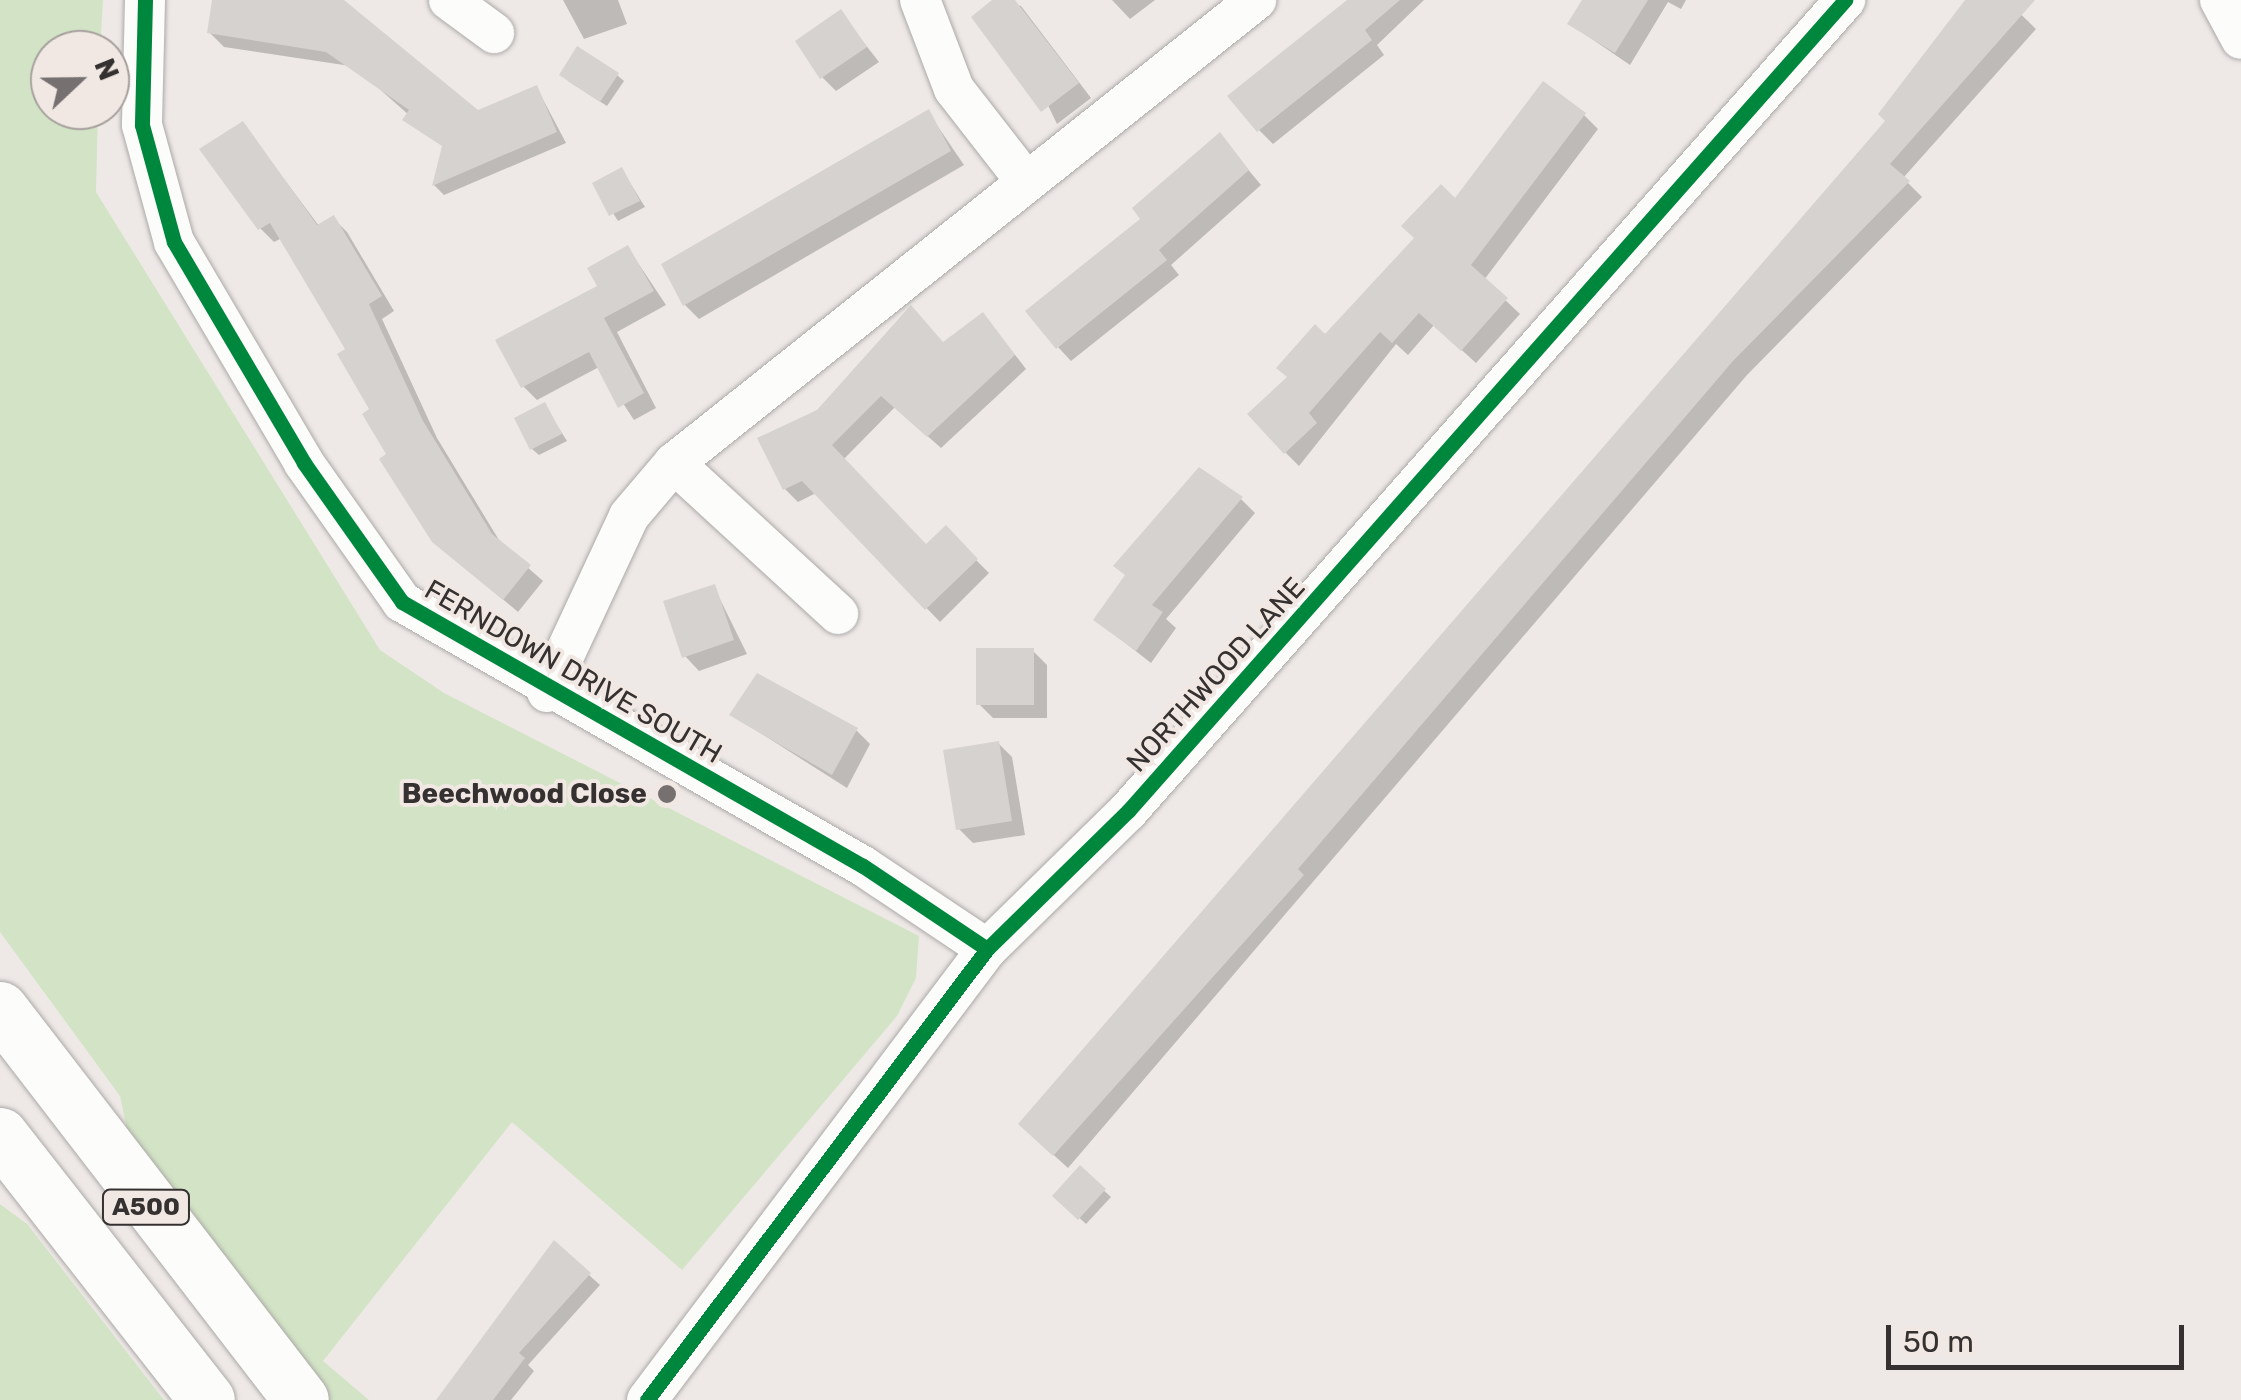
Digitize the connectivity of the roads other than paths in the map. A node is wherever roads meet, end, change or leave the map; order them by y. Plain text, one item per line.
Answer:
1 (145, 0) edge
2 (450, 0) edge
3 (920, 0) edge
4 (1845, 0) edge
5 (1242, 5) edge
6 (494, 32) dead end
7 (1024, 179) junction
8 (674, 463) junction
9 (838, 614) dead end
10 (547, 692) junction
11 (987, 949) junction
12 (0, 1008) edge
13 (0, 1135) edge
14 (207, 1400) edge
15 (301, 1400) edge
16 (647, 1400) edge

1 - 10 street, FERNDOWN DRIVE SOUTH
2 - 6 street
3 - 7 street
4 - 11 street, NORTHWOOD LANE
5 - 7 street
7 - 8 street
8 - 9 street
8 - 10 street
10 - 11 street, FERNDOWN DRIVE SOUTH
11 - 16 street, NORTHWOOD LANE
12 - 15 highway, A500
13 - 14 highway, A500

